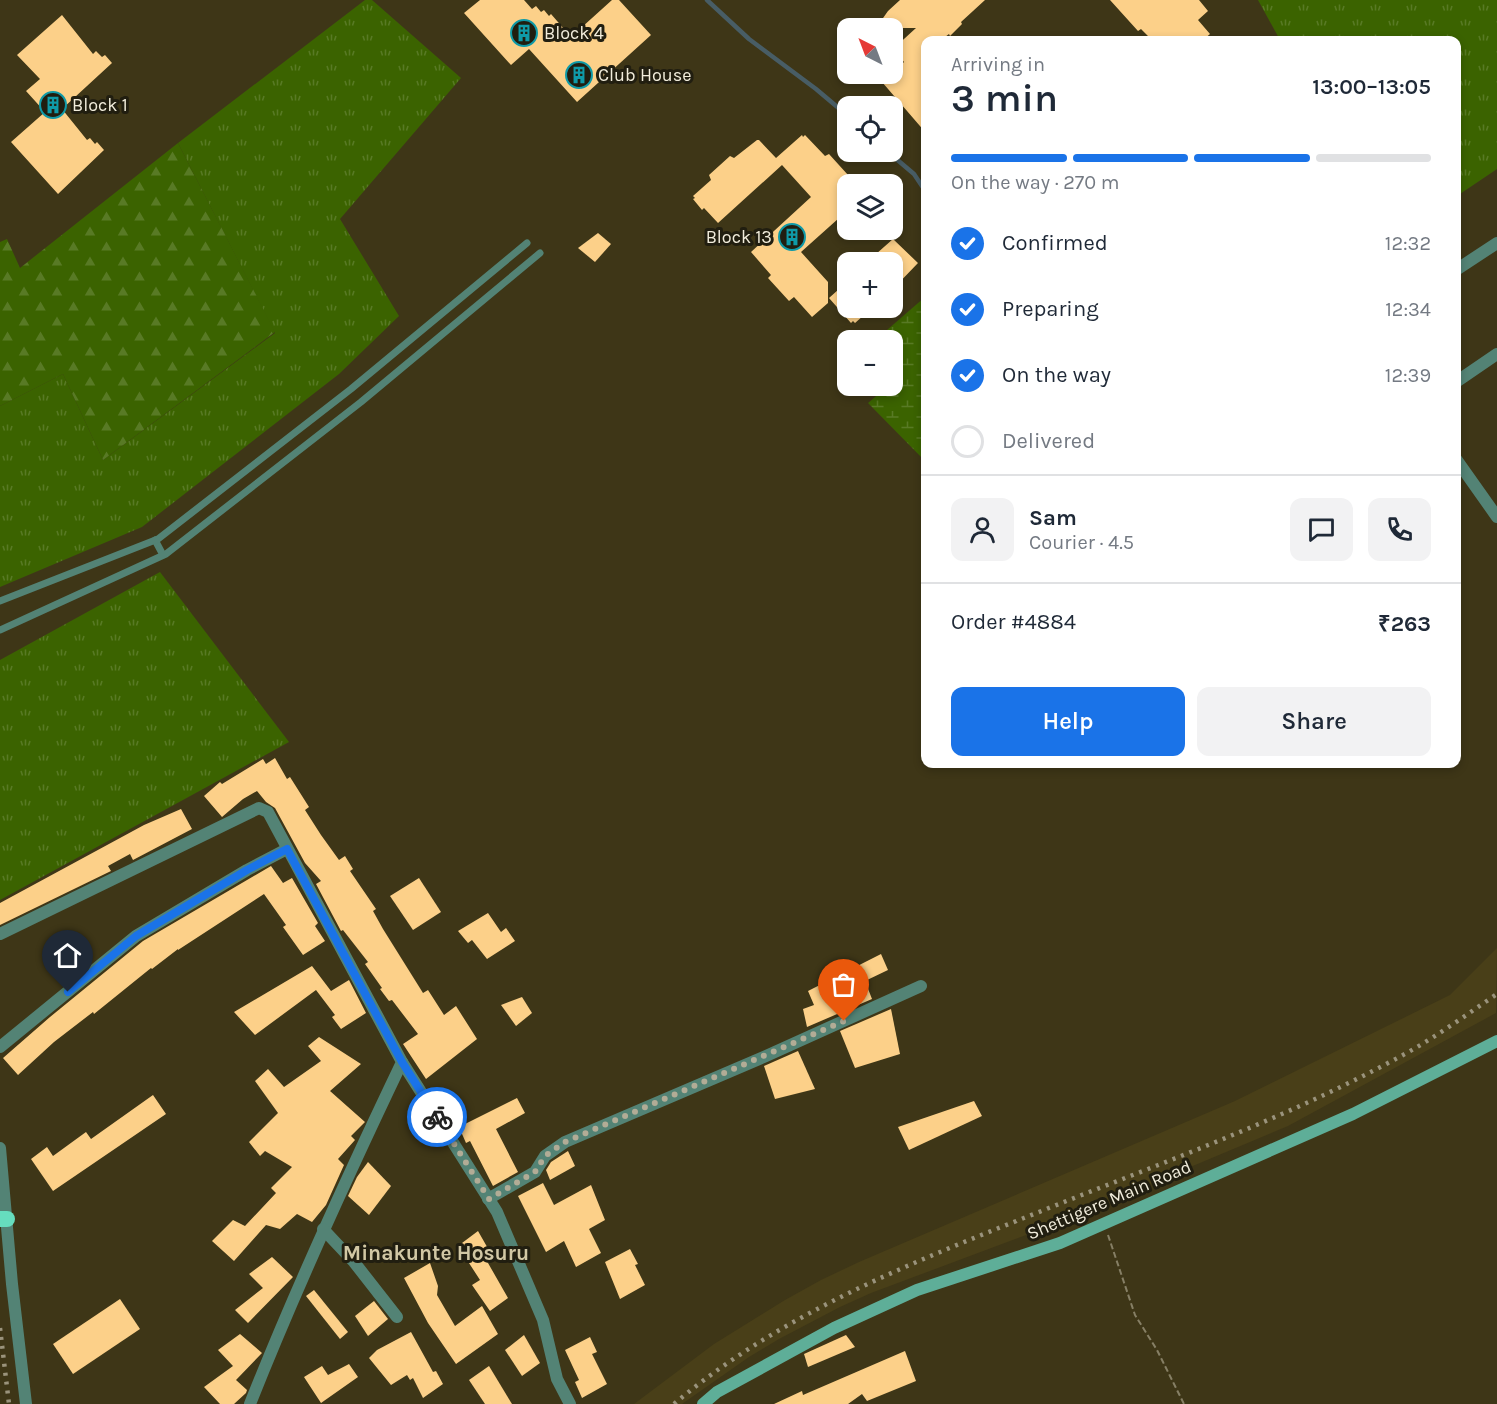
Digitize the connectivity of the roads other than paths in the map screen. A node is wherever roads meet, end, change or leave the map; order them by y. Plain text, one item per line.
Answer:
1 (527, 243) dead end
2 (1497, 243) edge
3 (540, 253) dead end
4 (1461, 267) edge
5 (1497, 354) edge
6 (1461, 379) edge
7 (1461, 466) edge
8 (1497, 517) edge
9 (155, 540) junction
10 (163, 555) junction
11 (0, 601) edge
12 (0, 630) edge
13 (287, 849) junction
14 (0, 934) edge
15 (921, 986) dead end
16 (1497, 1041) edge
17 (0, 1047) edge
18 (402, 1062) junction
19 (0, 1148) edge
20 (489, 1199) junction
21 (4, 1219) edge
22 (323, 1229) junction
23 (398, 1317) dead end
24 (26, 1404) edge
25 (250, 1404) edge
26 (570, 1404) edge
27 (703, 1404) edge

1 - 9 lane
2 - 4 street
3 - 10 lane
5 - 6 street
7 - 8 street
9 - 10 lane
9 - 11 lane
10 - 12 lane
13 - 14 street
13 - 17 street
13 - 18 street
15 - 20 street
16 - 27 main road, Shettigere Main Road
18 - 20 street
18 - 22 street
19 - 21 street
20 - 26 street
21 - 24 street
22 - 23 street
22 - 25 street

